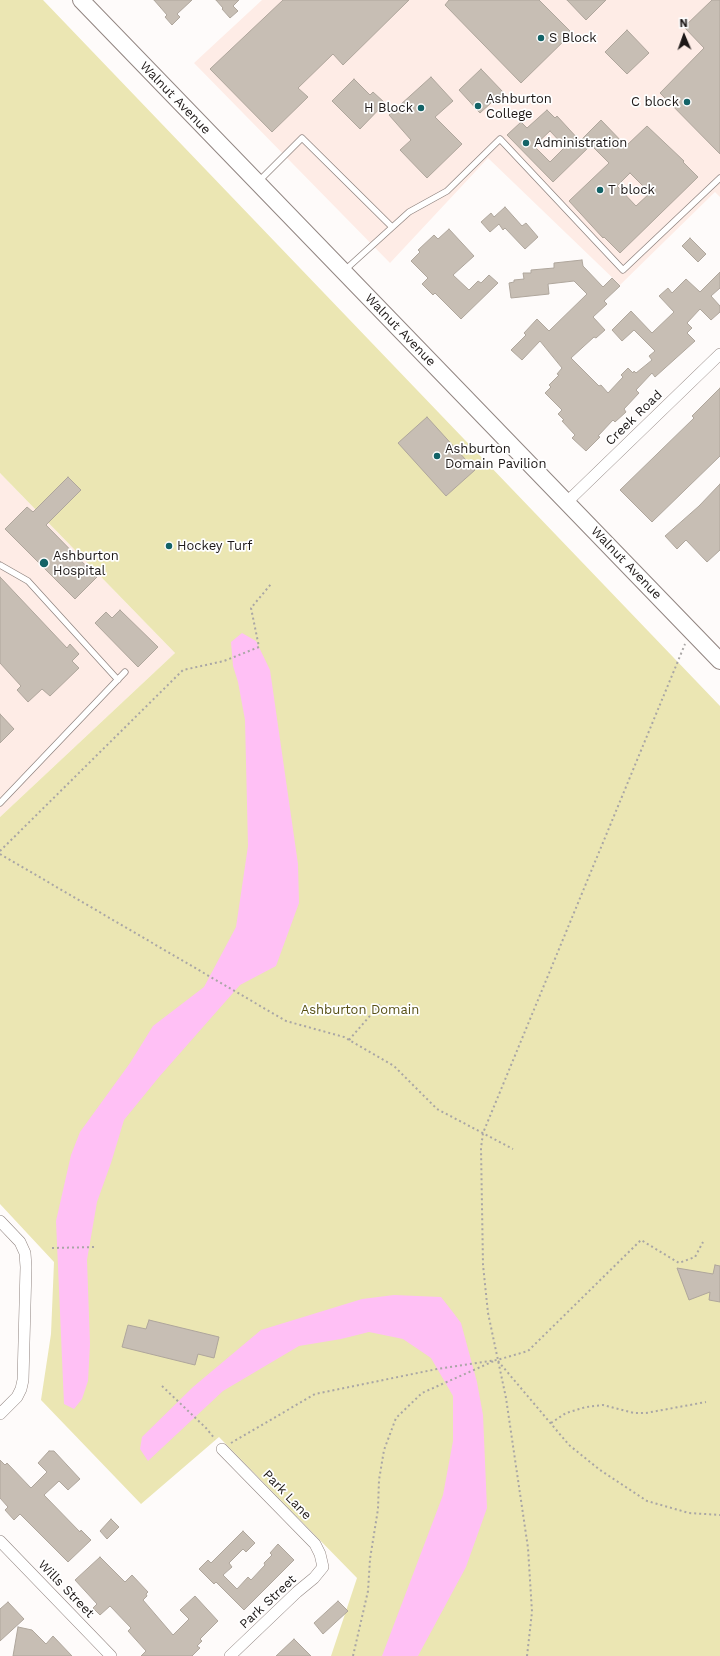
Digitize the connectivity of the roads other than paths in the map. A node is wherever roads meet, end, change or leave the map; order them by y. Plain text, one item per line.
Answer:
1 (80, 0) edge
2 (720, 178) edge
3 (258, 183) junction
4 (392, 227) junction
5 (343, 271) junction
6 (720, 354) edge
7 (567, 502) junction
8 (0, 565) edge
9 (720, 661) edge
10 (125, 672) dead end
11 (118, 680) junction
12 (0, 803) edge
13 (0, 1221) edge
14 (0, 1414) edge
15 (222, 1448) road end
16 (0, 1541) edge
17 (323, 1567) joint
18 (111, 1656) edge
19 (230, 1656) edge

1 - 3 main road, Walnut Avenue
2 - 4 lane
3 - 4 lane
3 - 5 main road, Walnut Avenue
4 - 5 lane
5 - 7 main road, Walnut Avenue
6 - 7 street, Creek Road
7 - 9 main road, Walnut Avenue
8 - 11 lane
10 - 11 lane
11 - 12 lane
13 - 14 street
15 - 17 street, Park Lane
16 - 18 street, Wills Street
17 - 19 street, Park Street

